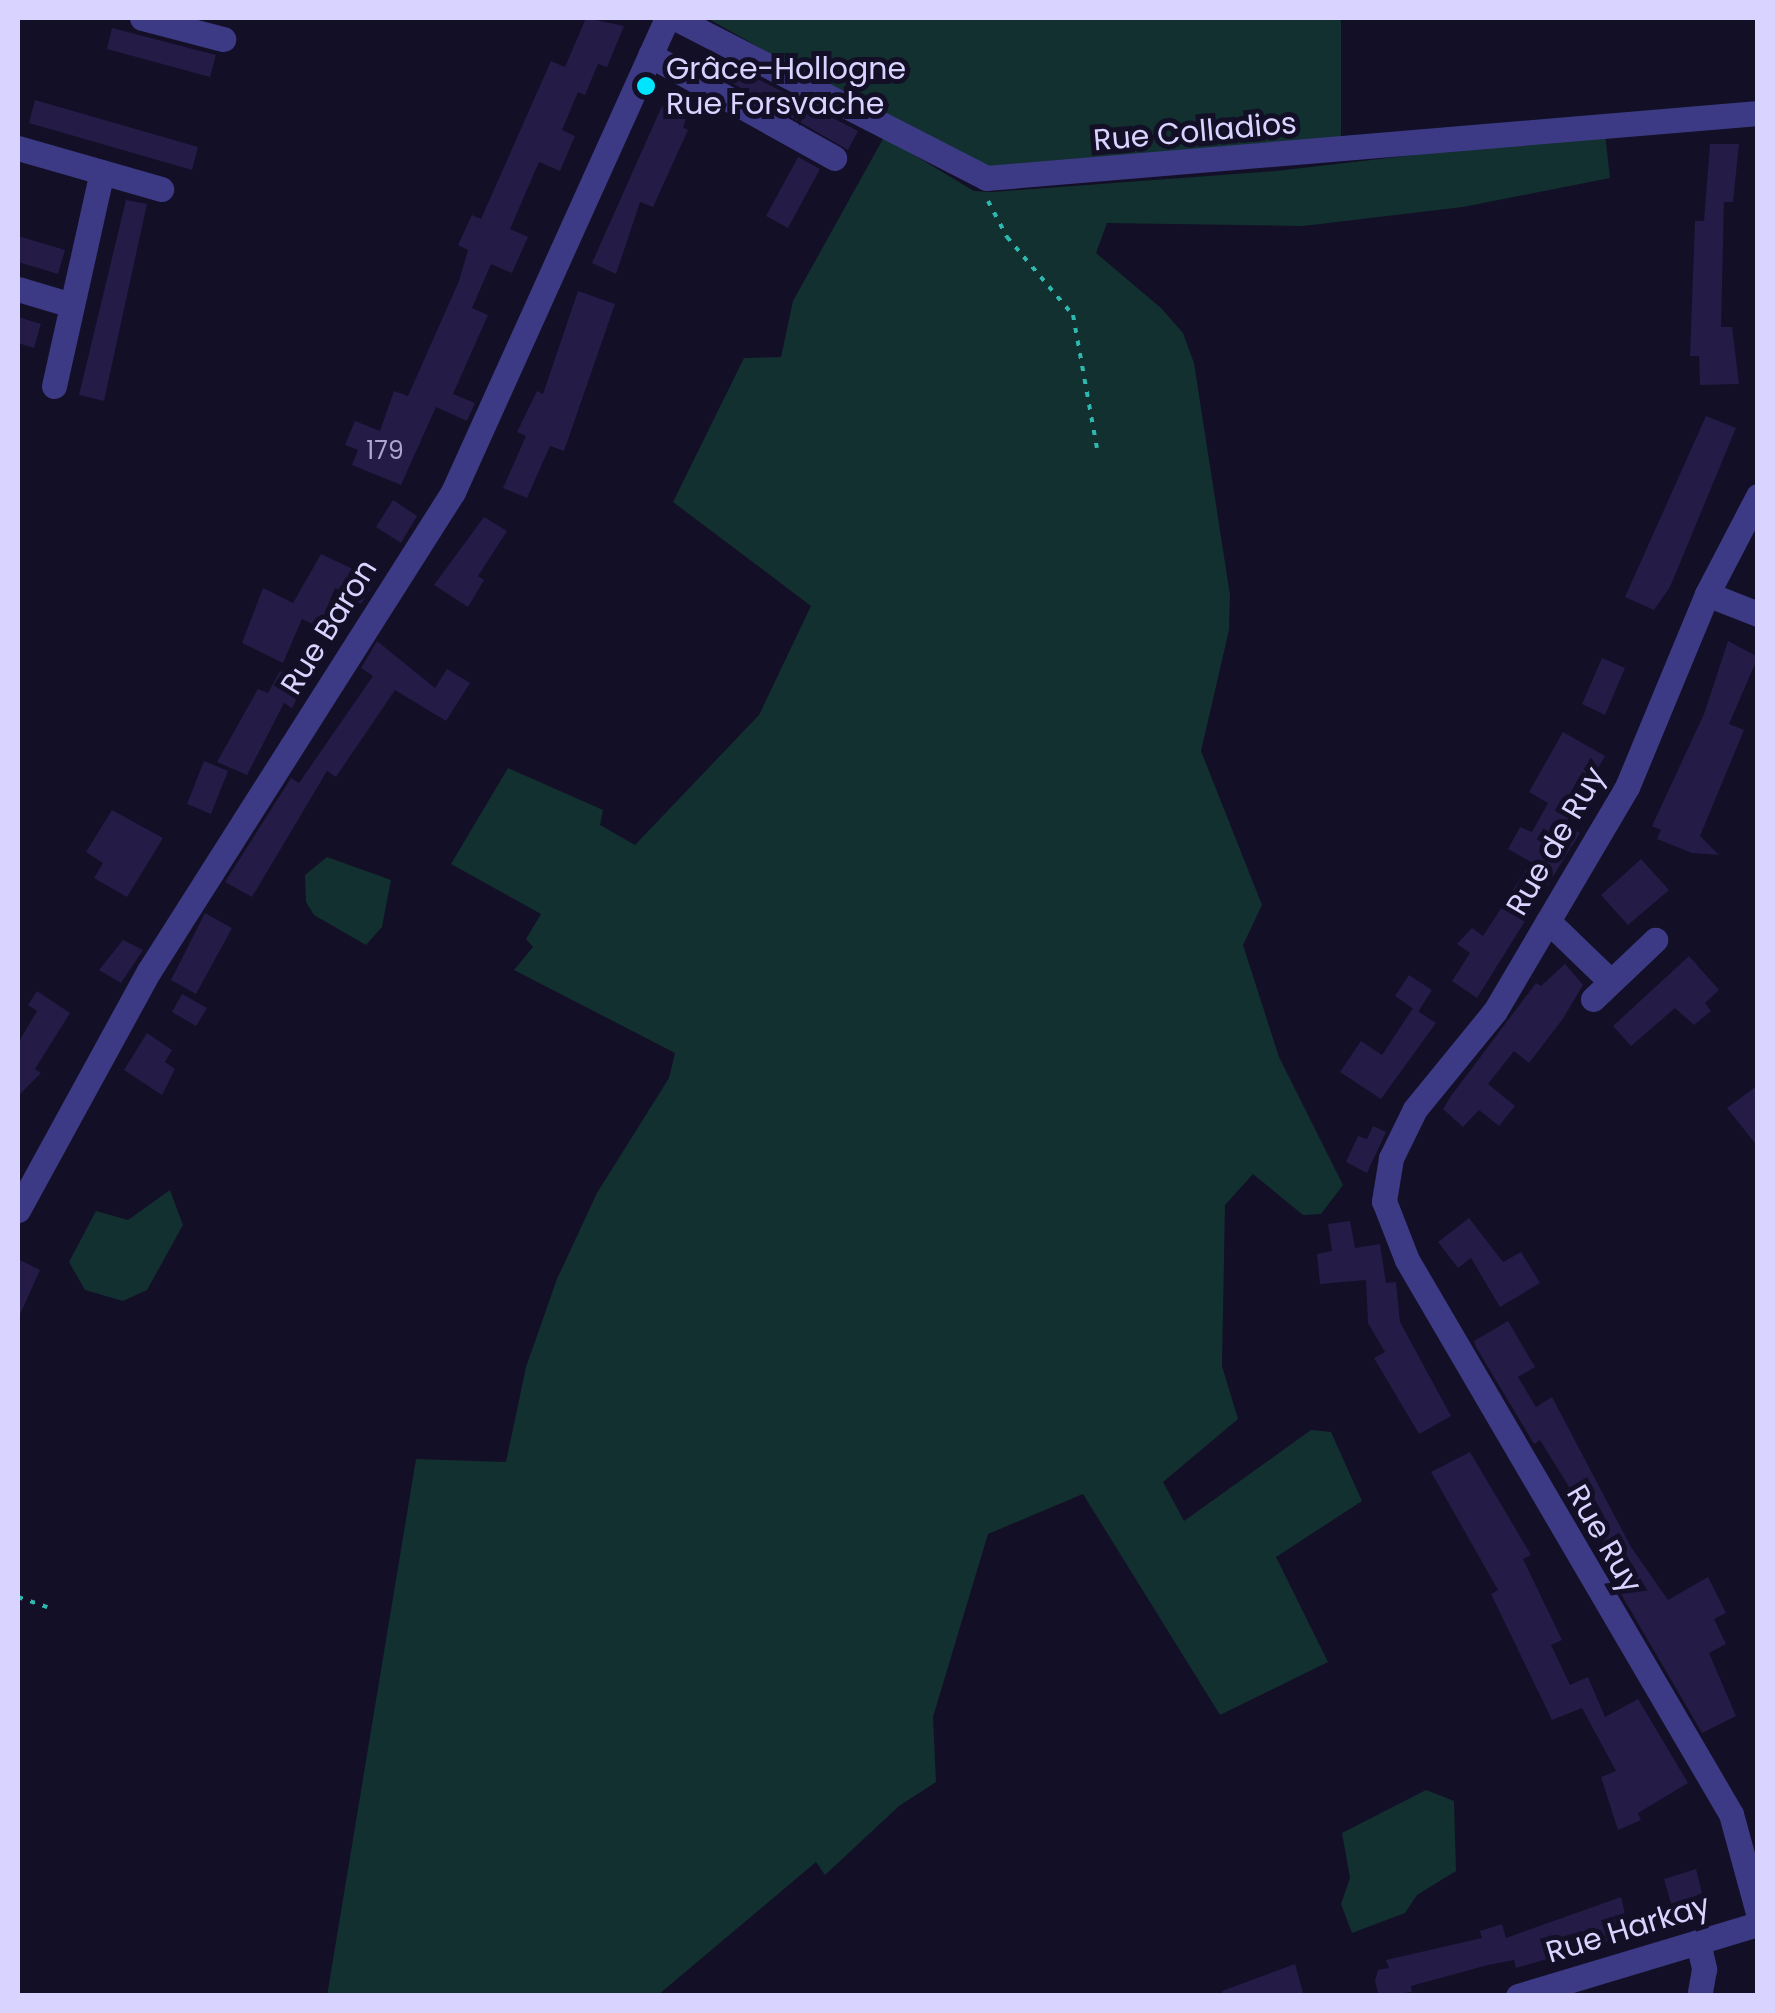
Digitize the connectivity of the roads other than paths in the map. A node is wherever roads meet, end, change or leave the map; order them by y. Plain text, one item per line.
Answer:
1 (142, 18) edge
2 (666, 18) edge
3 (223, 39) dead end
4 (650, 54) junction
5 (1758, 113) edge
6 (18, 148) edge
7 (834, 158) dead end
8 (102, 172) junction
9 (161, 189) dead end
10 (18, 289) edge
11 (72, 305) junction
12 (54, 386) dead end
13 (1758, 496) edge
14 (1708, 594) junction
15 (1758, 614) edge
16 (1548, 921) junction
17 (1655, 940) dead end
18 (1384, 1201) joint
19 (18, 1210) edge
20 (1758, 1914) edge
21 (1758, 1924) edge
22 (1698, 1942) junction
23 (1518, 1996) edge
24 (1699, 1996) edge

1 - 3 street
2 - 4 street, Rue Baron
2 - 5 street, Rue Colladios
4 - 7 street
4 - 19 street, Rue Baron
6 - 8 street
8 - 9 street
8 - 11 street
10 - 11 street
11 - 12 street
13 - 14 street, Rue de Ruy
14 - 15 street
14 - 16 street, Rue de Ruy
16 - 17 street
16 - 18 street, Rue de Ruy
18 - 20 street, Rue Ruy
21 - 22 street, Rue Harkay
22 - 23 street, Rue Harkay
22 - 24 street

